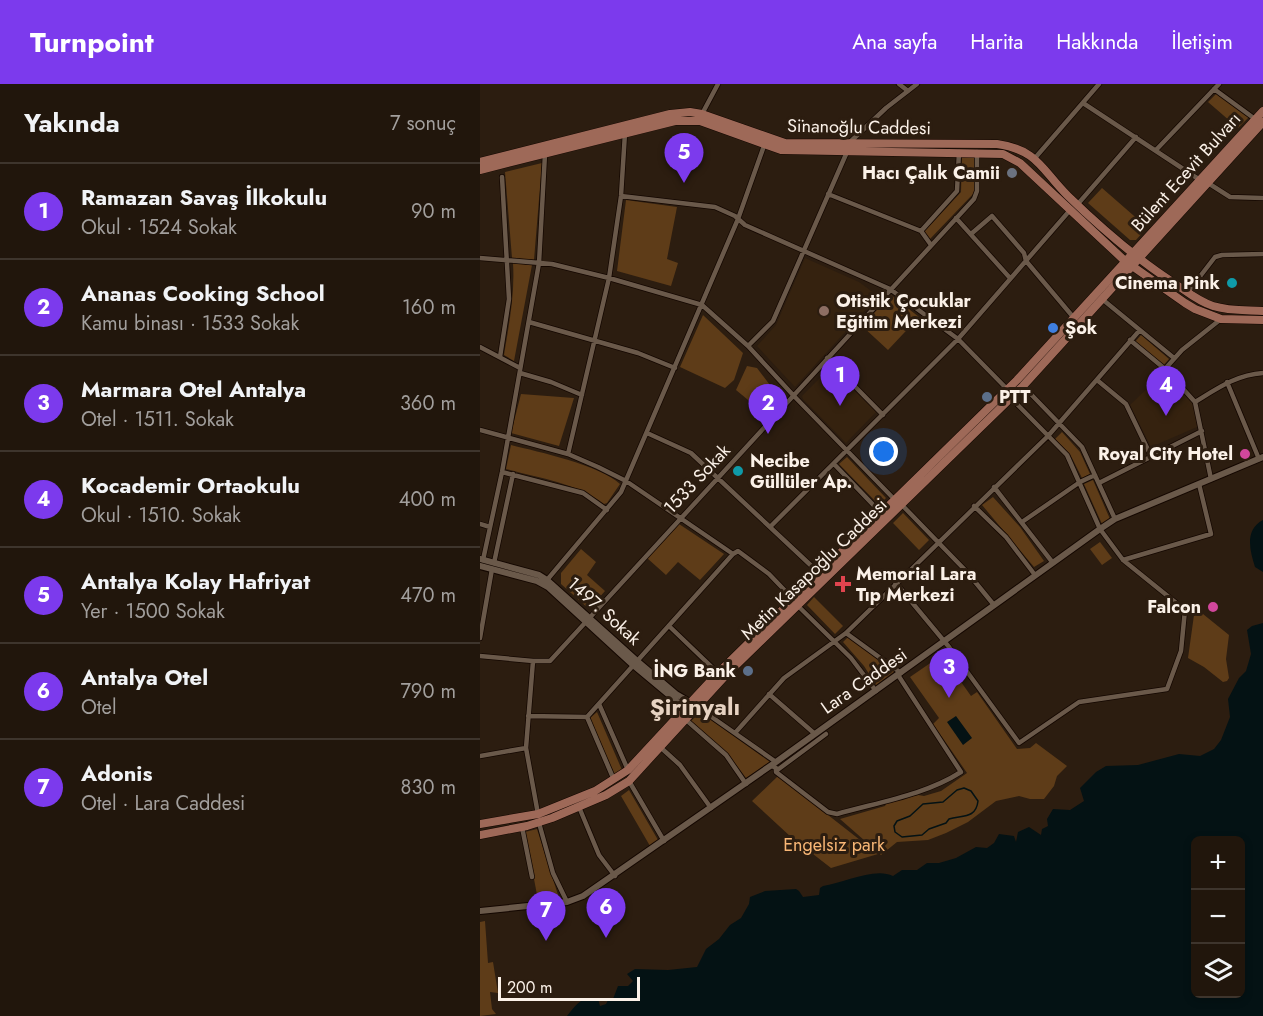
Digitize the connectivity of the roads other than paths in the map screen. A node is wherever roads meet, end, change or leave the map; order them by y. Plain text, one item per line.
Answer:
1 (718, 84) edge
2 (899, 84) edge
3 (917, 84) edge
4 (1099, 84) edge
5 (1219, 84) edge
6 (1214, 89) junction
7 (908, 91) junction
8 (1083, 103) junction
9 (1263, 111) edge
10 (702, 114) junction
11 (1261, 122) edge
12 (625, 133) junction
13 (1136, 137) junction
14 (766, 141) junction
15 (847, 148) junction
16 (1156, 150) junction
17 (959, 152) junction
18 (977, 152) junction
19 (545, 154) junction
20 (1035, 158) junction
21 (480, 162) edge
22 (480, 170) edge
23 (502, 177) dead end
24 (1204, 182) junction
25 (828, 194) junction
26 (621, 196) junction
27 (1263, 198) edge
28 (1074, 207) junction
29 (957, 218) junction
30 (738, 219) junction
31 (921, 231) junction
32 (971, 234) junction
33 (931, 245) junction
34 (804, 251) junction
35 (1263, 254) edge
36 (1135, 256) junction
37 (480, 258) edge
38 (506, 260) junction
39 (1026, 261) junction
40 (539, 263) junction
41 (1129, 264) junction
42 (609, 278) junction
43 (1010, 278) junction
44 (890, 289) junction
45 (1188, 292) junction
46 (1102, 299) junction
47 (702, 305) junction
48 (1263, 311) edge
49 (1074, 318) junction
50 (1221, 319) junction
51 (1263, 320) edge
52 (529, 322) junction
53 (1138, 330) junction
54 (958, 339) junction
55 (1130, 340) junction
56 (595, 341) junction
57 (748, 346) junction
58 (480, 347) edge
59 (500, 357) junction
60 (827, 358) junction
61 (1174, 358) junction
62 (675, 368) junction
63 (1165, 369) junction
64 (520, 370) junction
65 (1263, 373) edge
66 (1097, 380) junction
67 (1227, 382) junction
68 (1023, 386) junction
69 (1008, 389) junction
70 (582, 395) junction
71 (793, 395) junction
72 (1011, 398) junction
73 (1195, 402) junction
74 (883, 415) junction
75 (1059, 424) junction
76 (480, 430) edge
77 (1202, 431) junction
78 (647, 434) junction
79 (1048, 436) junction
80 (508, 437) junction
81 (847, 451) junction
82 (568, 454) junction
83 (1151, 456) junction
84 (1261, 458) edge
85 (834, 464) junction
86 (502, 472) junction
87 (513, 474) junction
88 (1095, 475) junction
89 (718, 477) junction
90 (1212, 479) junction
91 (626, 481) junction
92 (1080, 482) junction
93 (1099, 483) junction
94 (1199, 484) junction
95 (994, 487) junction
96 (898, 503) junction
97 (974, 506) junction
98 (607, 510) junction
99 (881, 513) junction
100 (680, 519) junction
101 (1115, 519) junction
102 (1022, 522) junction
103 (480, 524) edge
104 (490, 527) junction
105 (770, 527) junction
106 (1100, 529) junction
107 (937, 541) junction
108 (733, 554) junction
109 (1123, 560) junction
110 (1053, 563) junction
111 (481, 565) edge
112 (493, 566) junction
113 (819, 573) junction
114 (1035, 575) junction
115 (547, 580) junction
116 (895, 582) junction
117 (795, 602) junction
118 (994, 605) junction
119 (586, 620) junction
120 (669, 626) junction
121 (846, 633) junction
122 (480, 638) edge
123 (944, 641) junction
124 (834, 642) junction
125 (480, 656) edge
126 (533, 661) junction
127 (634, 663) junction
128 (718, 673) junction
129 (899, 674) junction
130 (876, 691) junction
131 (770, 694) junction
132 (599, 704) junction
133 (690, 710) junction
134 (528, 716) junction
135 (587, 717) junction
136 (735, 733) junction
137 (815, 734) junction
138 (826, 734) dead end
139 (659, 746) junction
140 (526, 748) junction
141 (480, 756) edge
142 (774, 766) junction
143 (628, 770) junction
144 (614, 780) junction
145 (629, 781) junction
146 (746, 784) junction
147 (579, 807) junction
148 (711, 808) junction
149 (538, 819) junction
150 (480, 824) edge
151 (522, 827) junction
152 (480, 835) edge
153 (664, 841) junction
154 (615, 876) junction
155 (532, 877) dead end
156 (567, 902) junction
157 (480, 911) edge

1 - 10 street
2 - 7 street
3 - 7 street
4 - 8 street
5 - 6 street
6 - 11 street
6 - 16 street
7 - 15 street
8 - 13 street
8 - 20 street
9 - 11 main road, Bülent Ecevit Bulvarı
10 - 14 main road, Si̇nanoğlu Caddesi
10 - 21 main road, Si̇nanoğlu Caddesi
11 - 24 main road, Bülent Ecevit Bulvarı
12 - 14 main road, Si̇nanoğlu Caddesi
12 - 19 main road, Si̇nanoğlu Caddesi
12 - 26 street
13 - 16 street
13 - 28 street
14 - 15 main road, Si̇nanoğlu Caddesi
14 - 30 street
15 - 17 main road, Si̇nanoğlu Caddesi
15 - 20 main road, Si̇nanoğlu Caddesi
15 - 25 street
16 - 24 street
17 - 18 main road, Si̇nanoğlu Caddesi
17 - 31 street
18 - 28 main road, Si̇nanoğlu Caddesi
18 - 29 street, 1533 Sokak
19 - 22 main road, Si̇nanoğlu Caddesi
19 - 40 street
20 - 28 main road, Si̇nanoğlu Caddesi
23 - 38 street
24 - 27 street
24 - 36 main road, Bülent Ecevit Bulvarı
25 - 31 street
25 - 34 street
26 - 30 street
26 - 42 street
28 - 36 main road, Si̇nanoğlu Caddesi
28 - 39 street
28 - 41 main road, Si̇nanoğlu Caddesi
29 - 32 street
29 - 33 street, 1533 Sokak
30 - 34 street
30 - 47 street
31 - 33 street
32 - 39 street
32 - 43 street
33 - 44 street, 1533 Sokak
34 - 44 street
34 - 57 street
35 - 45 street
36 - 41 main road, Bülent Ecevit Bulvarı
36 - 45 main road, Si̇nanoğlu Caddesi
37 - 38 street
38 - 40 street
38 - 59 street
39 - 43 street
39 - 49 street
40 - 42 street
40 - 52 street
41 - 46 main road, Metin Kasapoğlu Caddesi
41 - 49 main road, Metin Kasapoğlu Caddesi
41 - 50 main road, Si̇nanoğlu Caddesi
42 - 47 street
42 - 56 street
43 - 54 street
44 - 54 street
44 - 60 street, 1533 Sokak
45 - 48 main road, Si̇nanoğlu Caddesi
46 - 53 street
46 - 68 main road, Metin Kasapoğlu Caddesi
47 - 57 street
47 - 62 street
49 - 69 main road, Metin Kasapoğlu Caddesi
50 - 51 main road
50 - 61 street
52 - 56 street
52 - 64 street
53 - 55 street
53 - 61 street
54 - 69 street
54 - 74 street
55 - 63 street
55 - 66 street
56 - 62 street
56 - 70 street
57 - 71 street
58 - 59 street
59 - 64 street
60 - 71 street, 1533 Sokak
60 - 74 street
61 - 63 street
62 - 78 street
63 - 73 street
64 - 70 street
64 - 80 street
65 - 67 street
66 - 75 street
66 - 83 street
67 - 73 street
67 - 84 street
68 - 72 main road, Metin Kasapoğlu Caddesi
68 - 75 street
69 - 96 main road, Metin Kasapoğlu Caddesi
70 - 82 street
71 - 81 street
71 - 89 street, 1533 Sokak
72 - 79 street
72 - 96 main road, Metin Kasapoğlu Caddesi
73 - 77 street
74 - 81 street
75 - 79 street
75 - 88 street
76 - 80 street
77 - 83 street
77 - 90 street
78 - 89 street
78 - 91 street
79 - 92 street
79 - 95 street
80 - 82 street
80 - 86 street
81 - 85 street
81 - 96 street
82 - 91 street
83 - 93 street
84 - 90 street, Lara Caddesi
85 - 99 street
85 - 105 street
86 - 87 street
86 - 104 street
87 - 98 street
87 - 112 street
88 - 92 street
88 - 93 street
89 - 100 street, 1533 Sokak
89 - 105 street
90 - 94 street, Lara Caddesi
91 - 98 street
91 - 100 street
92 - 102 street
92 - 106 street
93 - 101 street
94 - 101 street, Lara Caddesi
94 - 109 street
95 - 97 street
95 - 102 street
96 - 99 main road, Metin Kasapoğlu Caddesi
96 - 107 street
96 - 117 main road, Metin Kasapoğlu Caddesi
97 - 107 street
97 - 114 street
98 - 115 street
99 - 113 main road, Metin Kasapoğlu Caddesi
100 - 108 street
100 - 119 street, 1533 Sokak
101 - 106 street, Lara Caddesi
102 - 110 street
103 - 104 street
104 - 111 street
105 - 113 street
106 - 109 street
106 - 110 street, Lara Caddesi
107 - 116 street
107 - 118 street
108 - 117 street
108 - 120 street
109 - 123 street
110 - 114 street, Lara Caddesi
111 - 112 street, 1497. Sokak
112 - 115 street, 1497. Sokak
112 - 119 street, 1497. Sokak
112 - 122 street
113 - 117 main road, Metin Kasapoğlu Caddesi
114 - 118 street, Lara Caddesi
115 - 119 street, 1497. Sokak
116 - 121 street
116 - 123 street
117 - 124 street
117 - 128 main road, Metin Kasapoğlu Caddesi
117 - 133 main road, Metin Kasapoğlu Caddesi
118 - 123 street, Lara Caddesi
119 - 126 street, 1533 Sokak
119 - 127 street, 1497. Sokak
120 - 127 street
120 - 128 street
121 - 124 street
121 - 129 street
123 - 129 street, Lara Caddesi
124 - 130 street
124 - 131 street
125 - 126 street
126 - 134 street
127 - 132 street
127 - 133 street, 1497. Sokak
128 - 133 main road, Metin Kasapoğlu Caddesi
129 - 130 street, Lara Caddesi
129 - 142 street
130 - 137 street, Lara Caddesi
131 - 136 street
131 - 137 street
132 - 135 street
132 - 143 street
133 - 136 street
133 - 139 main road, Metin Kasapoğlu Caddesi
133 - 143 main road, Metin Kasapoğlu Caddesi
133 - 146 street
134 - 135 street
134 - 140 street
135 - 144 street
136 - 142 street
137 - 142 street, Lara Caddesi
138 - 142 street
139 - 145 main road, Metin Kasapoğlu Caddesi
139 - 148 street
140 - 141 street
140 - 149 street
142 - 146 street, Lara Caddesi
143 - 144 main road, Metin Kasapoğlu Caddesi
144 - 149 main road, Metin Kasapoğlu Caddesi
145 - 147 main road, Metin Kasapoğlu Caddesi
145 - 153 street
146 - 148 street, Lara Caddesi
147 - 149 main road, Metin Kasapoğlu Caddesi
147 - 154 street
148 - 153 street, Lara Caddesi
149 - 150 main road, Metin Kasapoğlu Caddesi
149 - 151 main road, Metin Kasapoğlu Caddesi
149 - 156 street
151 - 152 main road, Metin Kasapoğlu Caddesi
151 - 155 street
153 - 154 street, Lara Caddesi
154 - 156 street, Lara Caddesi
156 - 157 street, Lara Caddesi

